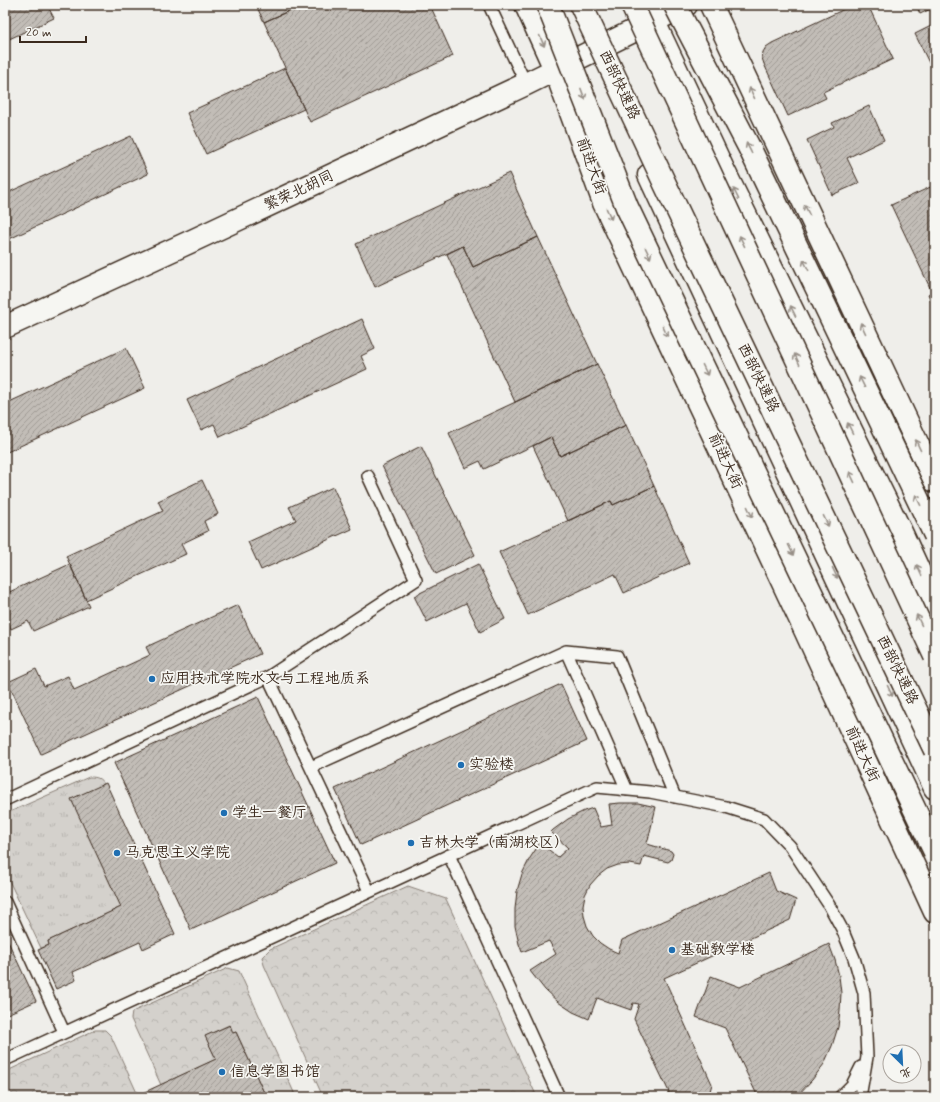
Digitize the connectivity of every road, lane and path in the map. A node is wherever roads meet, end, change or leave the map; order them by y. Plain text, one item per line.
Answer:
1 (489, 5) edge
2 (526, 5) edge
3 (549, 5) edge
4 (570, 5) edge
5 (581, 5) edge
6 (632, 5) edge
7 (675, 5) edge
8 (686, 5) edge
9 (711, 5) edge
10 (649, 13) edge
11 (591, 52) junction
12 (555, 69) junction
13 (526, 84) junction
14 (5, 327) edge
15 (368, 476) dead end
16 (935, 481) edge
17 (935, 535) edge
18 (935, 606) edge
19 (566, 651) junction
20 (935, 656) edge
21 (268, 677) junction
22 (935, 750) edge
23 (311, 767) junction
24 (935, 788) edge
25 (627, 790) junction
26 (675, 797) junction
27 (5, 800) edge
28 (935, 852) edge
29 (449, 855) junction
30 (369, 891) junction
31 (5, 902) edge
32 (935, 912) edge
33 (64, 1032) junction
34 (867, 1057) junction
35 (5, 1060) edge
36 (559, 1097) edge
37 (840, 1097) edge
38 (860, 1097) edge

1 - 13 lane
2 -> 12 main road, 前进大街
3 -> 28 main road, bridge
4 - 11 main road
5 -> 22 main road, 西部快速路, bridge
20 -> 6 main road, bridge
17 -> 7 main road, bridge
8 - 10 main road, 繁荣北胡同
16 -> 9 main road
10 - 11 main road, 繁荣北胡同
18 -> 10 main road
11 - 12 main road, 繁荣北胡同
11 -> 24 main road
12 - 13 main road, 繁荣北胡同
12 -> 32 main road, 前进大街
13 - 14 main road, 繁荣北胡同
15 - 21 lane
19 - 23 lane
19 - 25 lane
19 - 26 lane
21 - 23 lane
21 - 27 lane
23 - 30 lane
25 - 26 lane
25 - 29 lane
26 - 34 lane
29 - 30 lane
29 - 36 lane
30 - 33 lane
31 - 33 lane
33 - 35 lane
34 - 37 lane
34 - 38 lane

